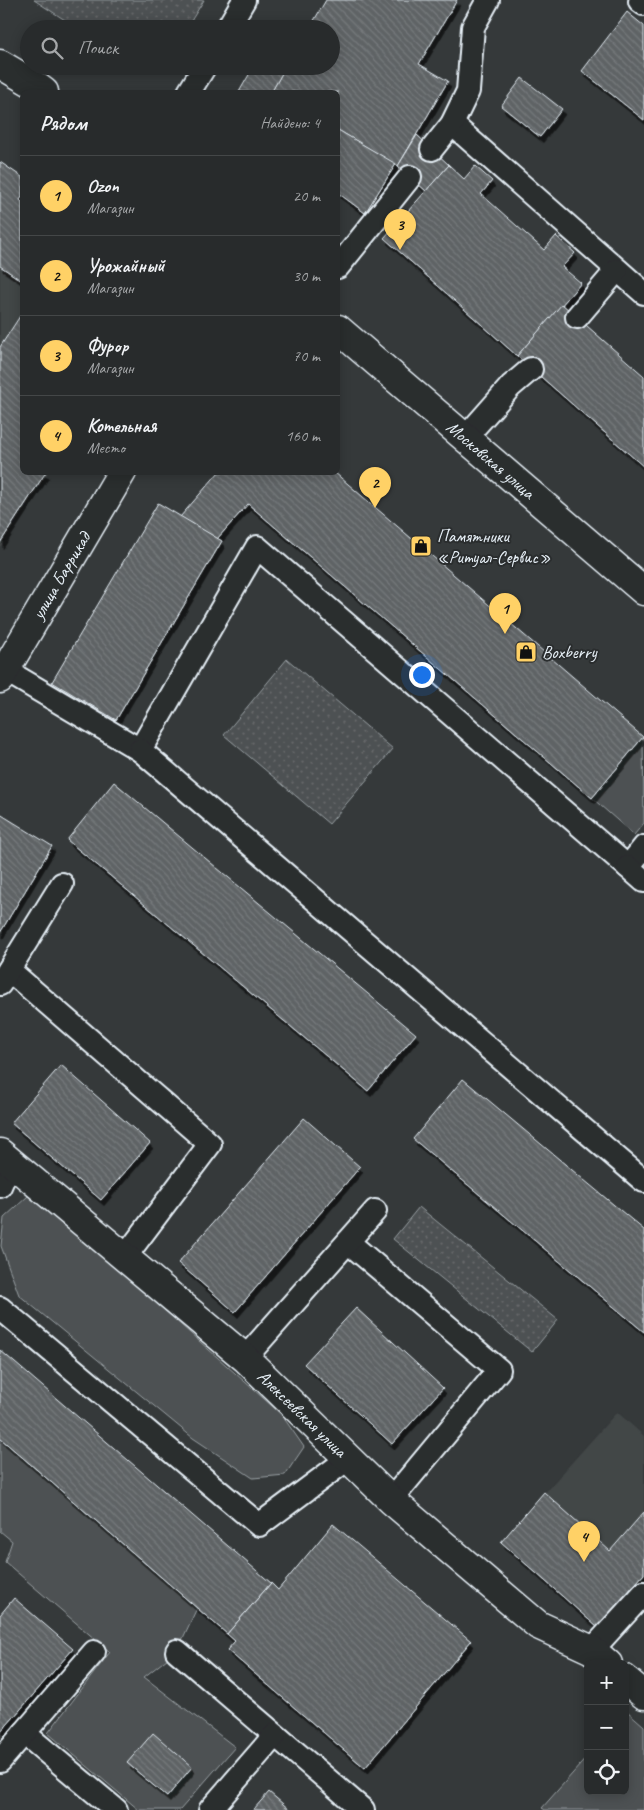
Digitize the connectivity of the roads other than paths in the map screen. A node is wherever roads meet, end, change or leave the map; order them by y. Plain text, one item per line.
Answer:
1 (244, 0) edge
2 (488, 0) edge
3 (641, 0) edge
4 (644, 4) edge
5 (232, 20) edge
6 (0, 64) edge
7 (199, 75) edge
8 (41, 90) edge
9 (190, 90) edge
10 (452, 124) junction
11 (432, 149) dead end
12 (410, 177) dead end
13 (340, 264) edge
14 (617, 270) junction
15 (644, 292) edge
16 (577, 317) dead end
17 (340, 331) edge
18 (531, 369) dead end
19 (465, 438) junction
20 (120, 475) edge
21 (644, 592) edge
22 (2, 674) edge
23 (140, 750) junction
24 (644, 847) edge
25 (636, 874) edge
26 (62, 884) dead end
27 (4, 977) edge
28 (5, 1157) edge
29 (644, 1182) edge
30 (0, 1186) edge
31 (376, 1211) dead end
32 (348, 1242) junction
33 (125, 1257) junction
34 (0, 1308) edge
35 (245, 1358) junction
36 (348, 1458) junction
37 (390, 1500) junction
38 (644, 1592) edge
39 (177, 1651) dead end
40 (94, 1652) dead end
41 (600, 1657) edge
42 (629, 1682) edge
43 (644, 1695) edge
44 (24, 1733) junction
45 (275, 1735) junction
46 (0, 1761) edge
47 (116, 1810) edge
48 (210, 1810) edge
49 (363, 1810) edge

1 - 5 lane
2 - 10 lane
3 - 4 lane
6 - 8 street
7 - 9 lane
10 - 11 lane
10 - 14 lane
12 - 13 lane
14 - 15 lane
14 - 16 lane
17 - 19 street, Московская улица
18 - 19 lane
19 - 21 street, Московская улица
20 - 22 street, улица Баррикад
22 - 23 lane
23 - 25 lane
23 - 29 lane
24 - 25 lane
26 - 27 lane
27 - 33 lane
28 - 30 lane
28 - 33 street, Алексеевская улица
31 - 32 lane
32 - 35 lane
32 - 37 lane
33 - 35 street, Алексеевская улица
34 - 36 lane
35 - 36 street, Алексеевская улица
36 - 37 street, Алексеевская улица
37 - 41 street, Алексеевская улица
38 - 41 lane
39 - 45 lane
40 - 44 lane
42 - 43 street
44 - 46 lane
44 - 47 lane
45 - 48 lane
45 - 49 lane

